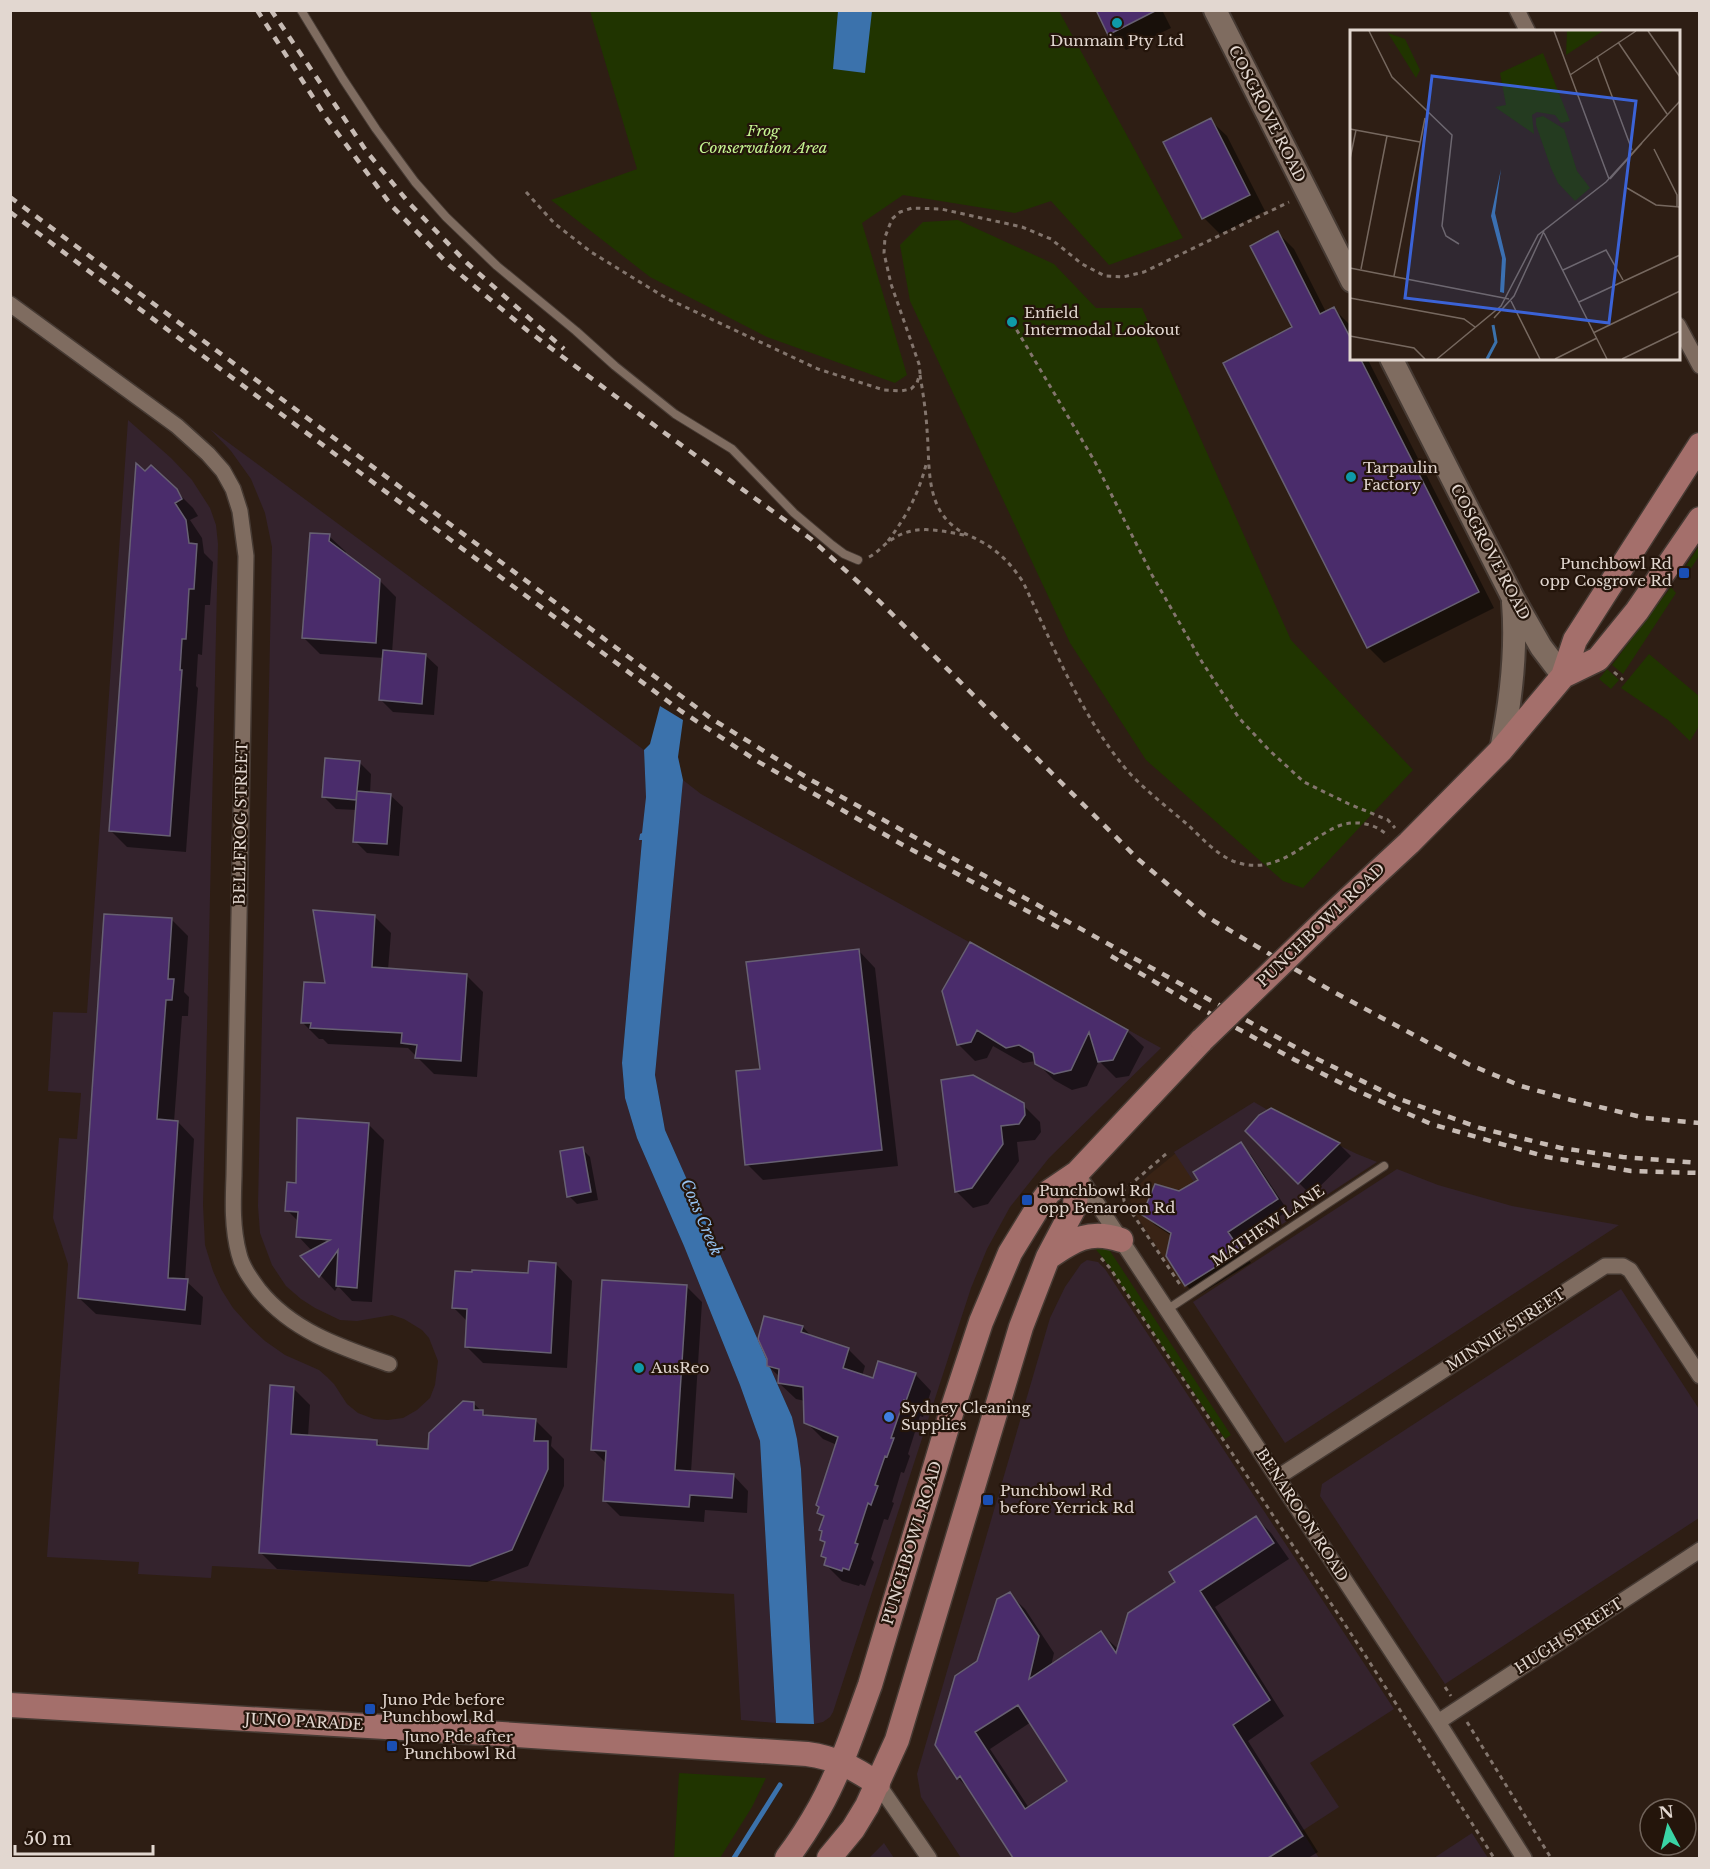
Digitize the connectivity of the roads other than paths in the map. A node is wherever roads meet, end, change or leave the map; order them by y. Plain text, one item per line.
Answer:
1 (301, 10) edge
2 (1215, 10) edge
3 (1517, 10) edge
4 (1527, 30) edge
5 (1350, 277) edge
6 (11, 305) edge
7 (1680, 329) edge
8 (1392, 360) edge
9 (1700, 366) edge
10 (1700, 445) edge
11 (1700, 519) edge
12 (858, 560) road end
13 (1513, 598) junction
14 (1563, 676) junction
15 (1501, 750) junction
16 (1384, 1166) dead end
17 (1077, 1173) junction
18 (1121, 1240) junction
19 (1048, 1257) junction
20 (1168, 1309) junction
21 (388, 1364) dead end
22 (1700, 1376) edge
23 (1278, 1477) junction
24 (1700, 1550) edge
25 (10, 1706) edge
26 (1438, 1722) junction
27 (841, 1762) junction
28 (878, 1784) junction
29 (787, 1858) edge
30 (830, 1858) edge
31 (929, 1858) edge
32 (1524, 1858) edge

1 - 12 lane
2 - 5 main road, COSGROVE ROAD
3 - 4 street
6 - 21 street, BELLFROG STREET
7 - 9 street
8 - 13 main road, COSGROVE ROAD
10 - 14 main road, PUNCHBOWL ROAD
11 - 14 main road, PUNCHBOWL ROAD
13 - 14 main road, COSGROVE ROAD
13 - 15 main road
14 - 15 main road, PUNCHBOWL ROAD
15 - 17 main road, PUNCHBOWL ROAD, bridge
16 - 20 lane, MATHEW LANE
17 - 18 street, BENAROON ROAD
17 - 19 main road
17 - 27 main road, PUNCHBOWL ROAD
18 - 19 main road
18 - 20 street, BENAROON ROAD
19 - 28 main road
20 - 23 street, BENAROON ROAD
22 - 23 street, MINNIE STREET
23 - 26 street, BENAROON ROAD
24 - 26 street, HUGH STREET
25 - 27 main road, JUNO PARADE
26 - 32 street, BENAROON ROAD
27 - 28 main road, JUNO PARADE
27 - 29 main road, PUNCHBOWL ROAD
28 - 30 main road
28 - 31 street

